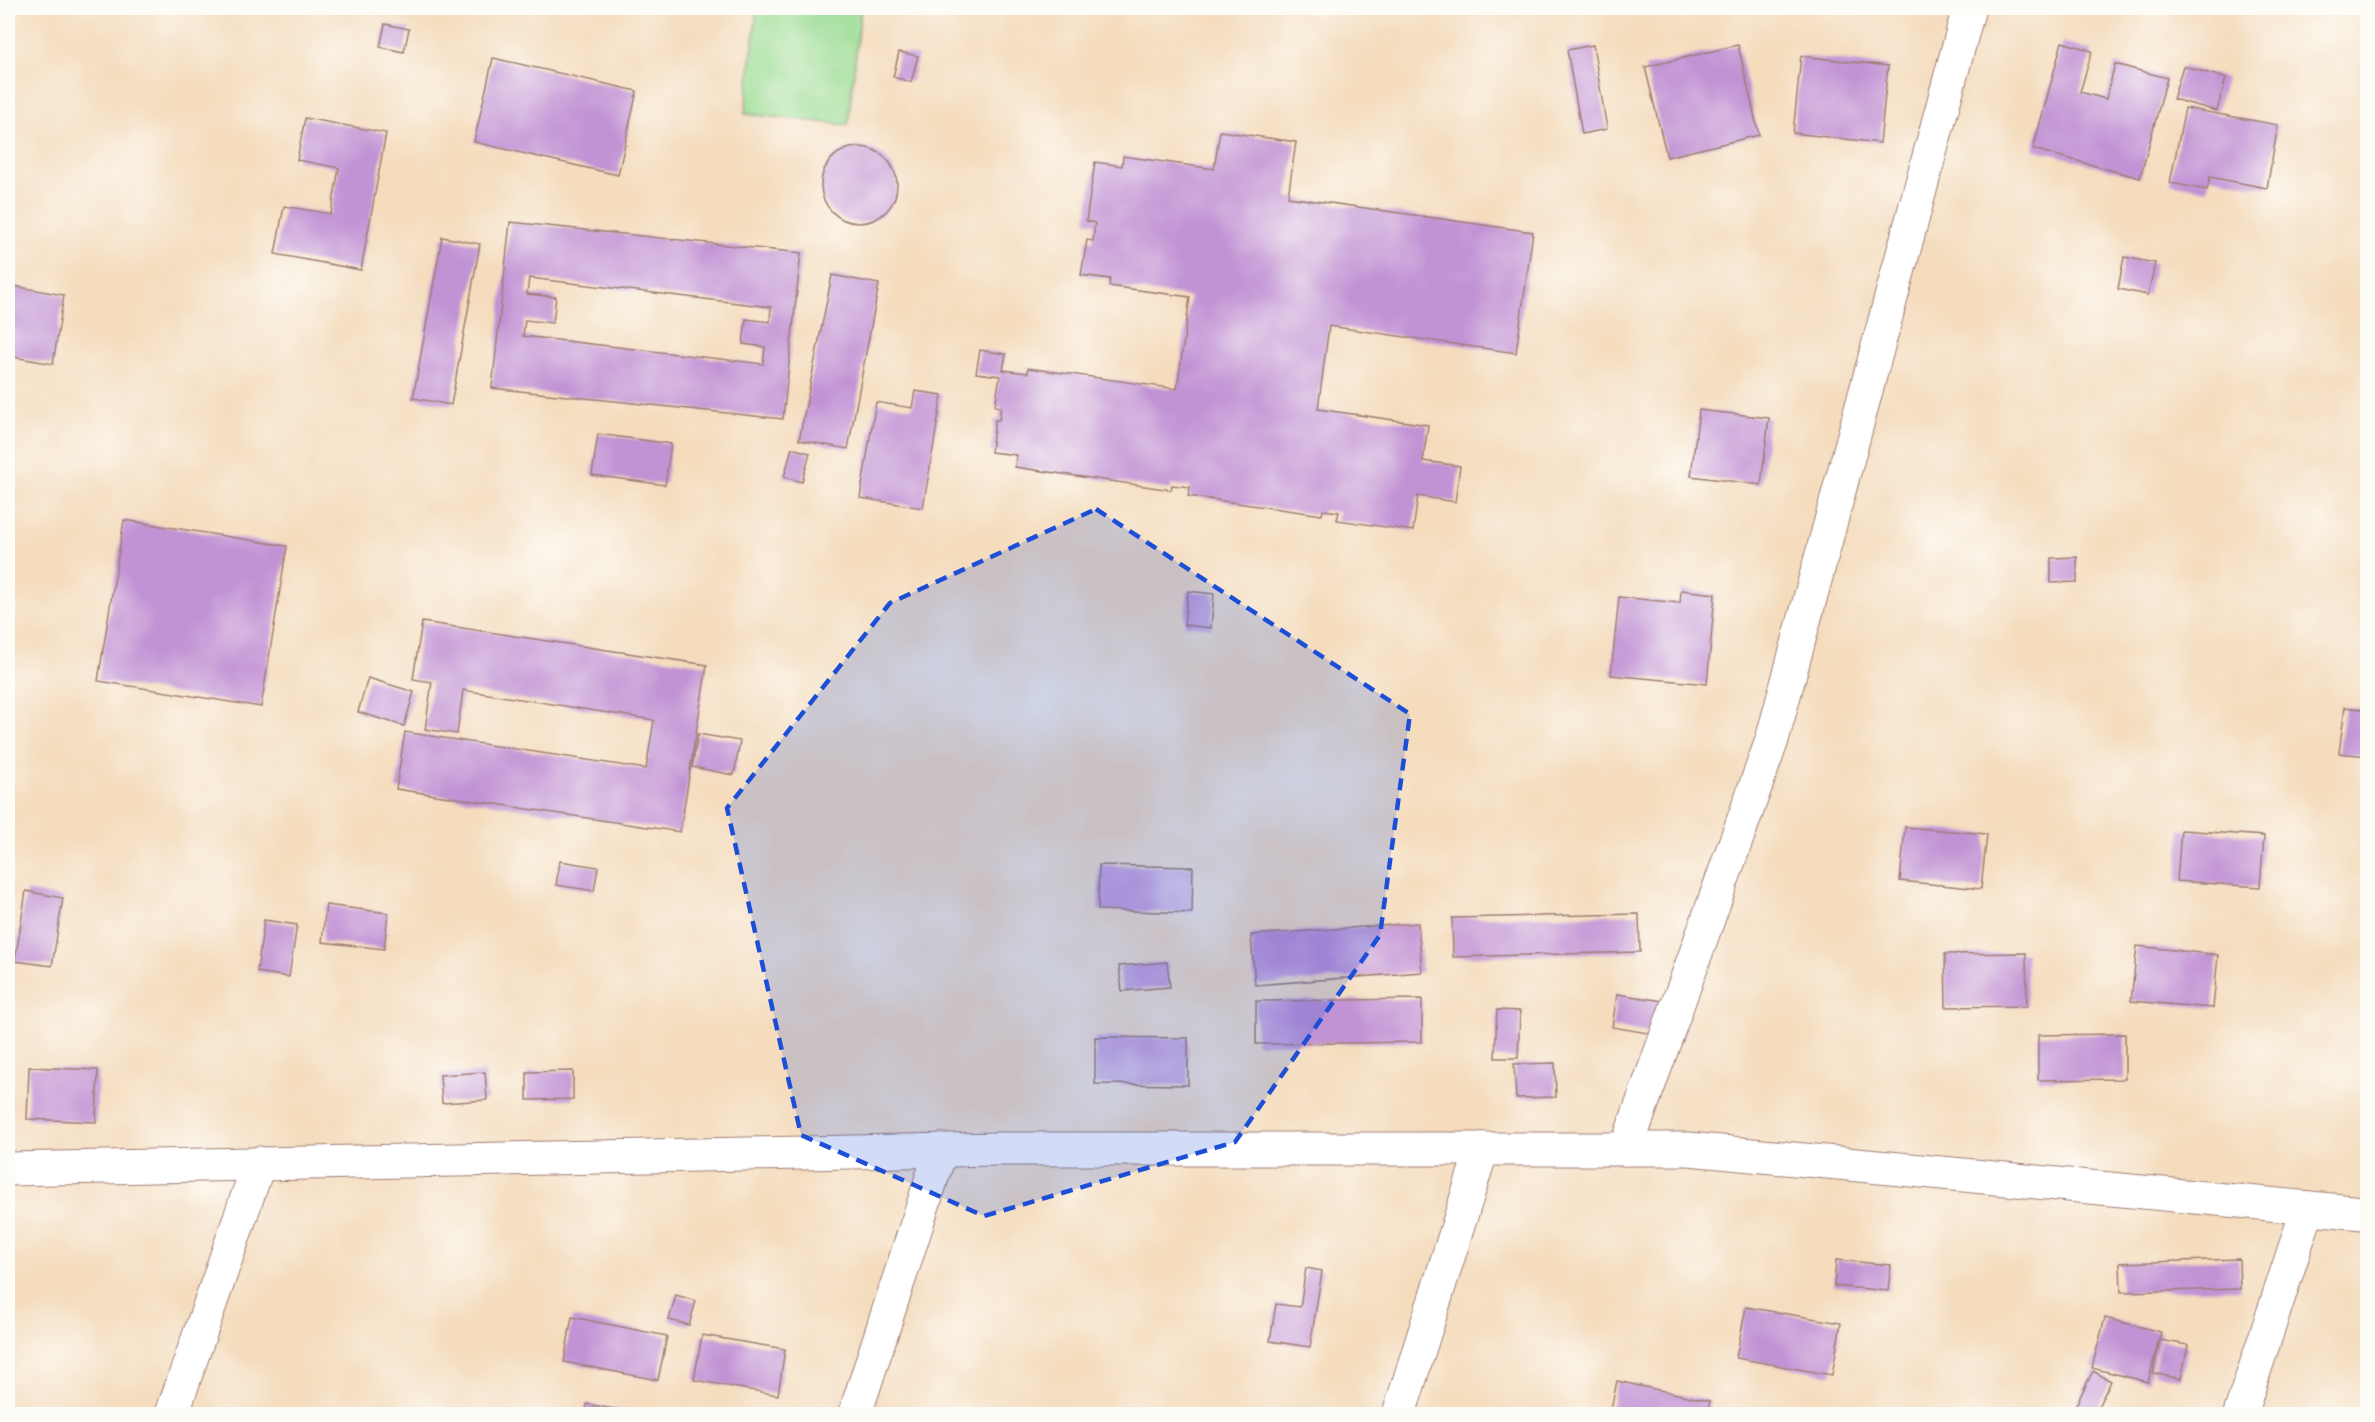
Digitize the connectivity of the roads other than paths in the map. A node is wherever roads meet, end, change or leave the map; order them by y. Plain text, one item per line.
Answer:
1 (1969, 8) edge
2 (1482, 1149) junction
3 (1626, 1149) junction
4 (941, 1150) junction
5 (259, 1164) junction
6 (8, 1169) edge
7 (2308, 1208) junction
8 (2363, 1213) dead end
9 (172, 1414) edge
10 (855, 1414) edge
11 (1399, 1414) edge
12 (2240, 1414) edge

1 - 3 street
2 - 3 street
2 - 4 street
2 - 11 street
3 - 7 street
4 - 5 street
4 - 10 street
5 - 6 street
5 - 9 street
7 - 8 street
7 - 12 street

